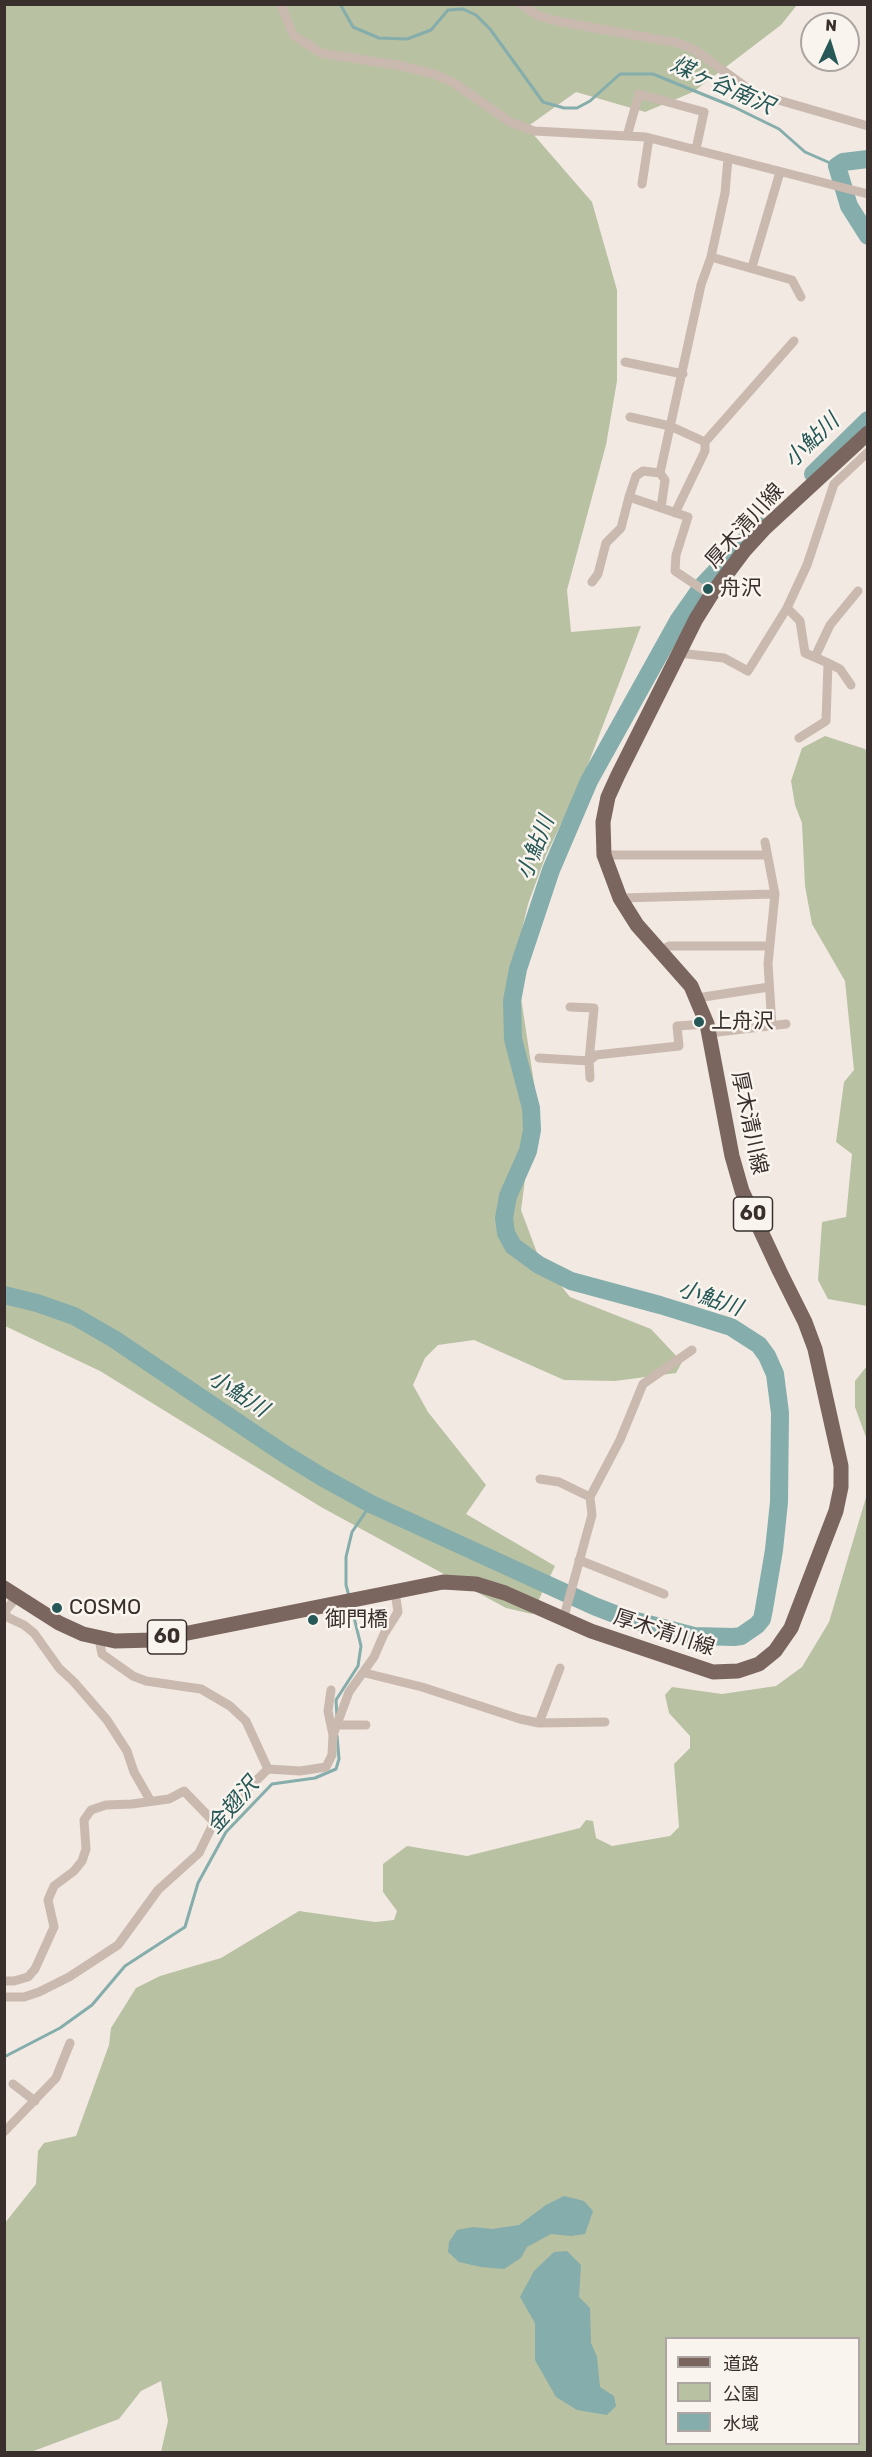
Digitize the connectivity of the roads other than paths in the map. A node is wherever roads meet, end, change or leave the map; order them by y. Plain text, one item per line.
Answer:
1 (281, 4) edge
2 (521, 4) edge
3 (867, 126) edge
4 (627, 136) junction
5 (649, 138) junction
6 (696, 149) junction
7 (728, 158) junction
8 (780, 172) junction
9 (642, 184) dead end
10 (867, 194) edge
11 (711, 257) junction
12 (752, 267) junction
13 (801, 297) dead end
14 (794, 341) dead end
15 (625, 362) dead end
16 (683, 374) junction
17 (630, 417) dead end
18 (670, 426) junction
19 (867, 433) edge
20 (705, 442) junction
21 (867, 452) edge
22 (660, 473) junction
23 (629, 497) junction
24 (660, 508) junction
25 (675, 513) junction
26 (592, 582) dead end
27 (858, 591) dead end
28 (708, 593) junction
29 (787, 609) junction
30 (678, 653) junction
31 (815, 657) junction
32 (828, 663) junction
33 (851, 685) dead end
34 (799, 738) dead end
35 (765, 842) dead end
36 (604, 855) junction
37 (766, 855) junction
38 (775, 894) junction
39 (620, 898) junction
40 (770, 946) junction
41 (661, 951) junction
42 (769, 987) junction
43 (697, 998) junction
44 (570, 1007) dead end
45 (786, 1024) dead end
46 (772, 1026) junction
47 (708, 1029) junction
48 (538, 1058) dead end
49 (588, 1061) junction
50 (590, 1078) dead end
51 (692, 1350) dead end
52 (540, 1479) dead end
53 (590, 1497) junction
54 (579, 1562) junction
55 (4, 1588) edge
56 (395, 1592) junction
57 (664, 1594) dead end
58 (17, 1598) junction
59 (563, 1620) junction
60 (99, 1639) junction
61 (560, 1668) dead end
62 (364, 1673) junction
63 (331, 1690) dead end
64 (605, 1722) dead end
65 (539, 1723) junction
66 (337, 1725) junction
67 (366, 1725) dead end
68 (333, 1735) junction
69 (268, 1769) junction
70 (150, 1800) junction
71 (214, 1822) junction
72 (4, 1981) edge
73 (4, 1997) edge
74 (70, 2043) dead end
75 (13, 2084) dead end
76 (35, 2101) junction
77 (4, 2132) edge

1 - 4 street
2 - 3 street
4 - 5 street
4 - 6 street
5 - 6 street
5 - 9 street
6 - 7 street
7 - 8 street
7 - 11 street
8 - 10 street
8 - 12 street
11 - 12 street
11 - 16 street
12 - 13 street
14 - 20 street
15 - 16 street
16 - 18 street
17 - 18 street
18 - 20 street
18 - 22 street
19 - 28 main road, 厚木清川線 / 60
20 - 25 street
21 - 29 street
22 - 23 street
22 - 24 street
23 - 24 street
23 - 26 street
24 - 25 street
25 - 28 street
27 - 31 street
28 - 30 main road, 厚木清川線 / 60
29 - 30 street
29 - 31 street
30 - 36 main road, 厚木清川線 / 60
31 - 32 street
32 - 33 street
32 - 34 street
35 - 37 street
36 - 37 street
36 - 39 main road, 厚木清川線 / 60
37 - 38 street
38 - 39 street
38 - 40 street
39 - 41 main road, 厚木清川線 / 60
40 - 41 street
40 - 42 street
41 - 43 main road, 厚木清川線 / 60
42 - 43 street
42 - 46 street
43 - 47 main road, 厚木清川線 / 60
44 - 49 street
45 - 46 street
46 - 47 street
47 - 49 street
47 - 59 main road, 厚木清川線 / 60
48 - 49 street
49 - 50 street
51 - 53 street
52 - 53 street
53 - 54 street
54 - 57 street
54 - 59 street
55 - 58 main road, 60
56 - 59 main road, 厚木清川線 / 60
56 - 60 main road, 厚木清川線 / 60
56 - 62 street
58 - 60 main road, 60
58 - 70 street
60 - 69 street
61 - 65 street
62 - 65 street
62 - 66 street
63 - 68 street
64 - 65 street
66 - 67 street
66 - 68 street
68 - 69 street
69 - 71 street
70 - 71 street
70 - 72 street
71 - 73 street
74 - 76 street
75 - 76 street
76 - 77 street

